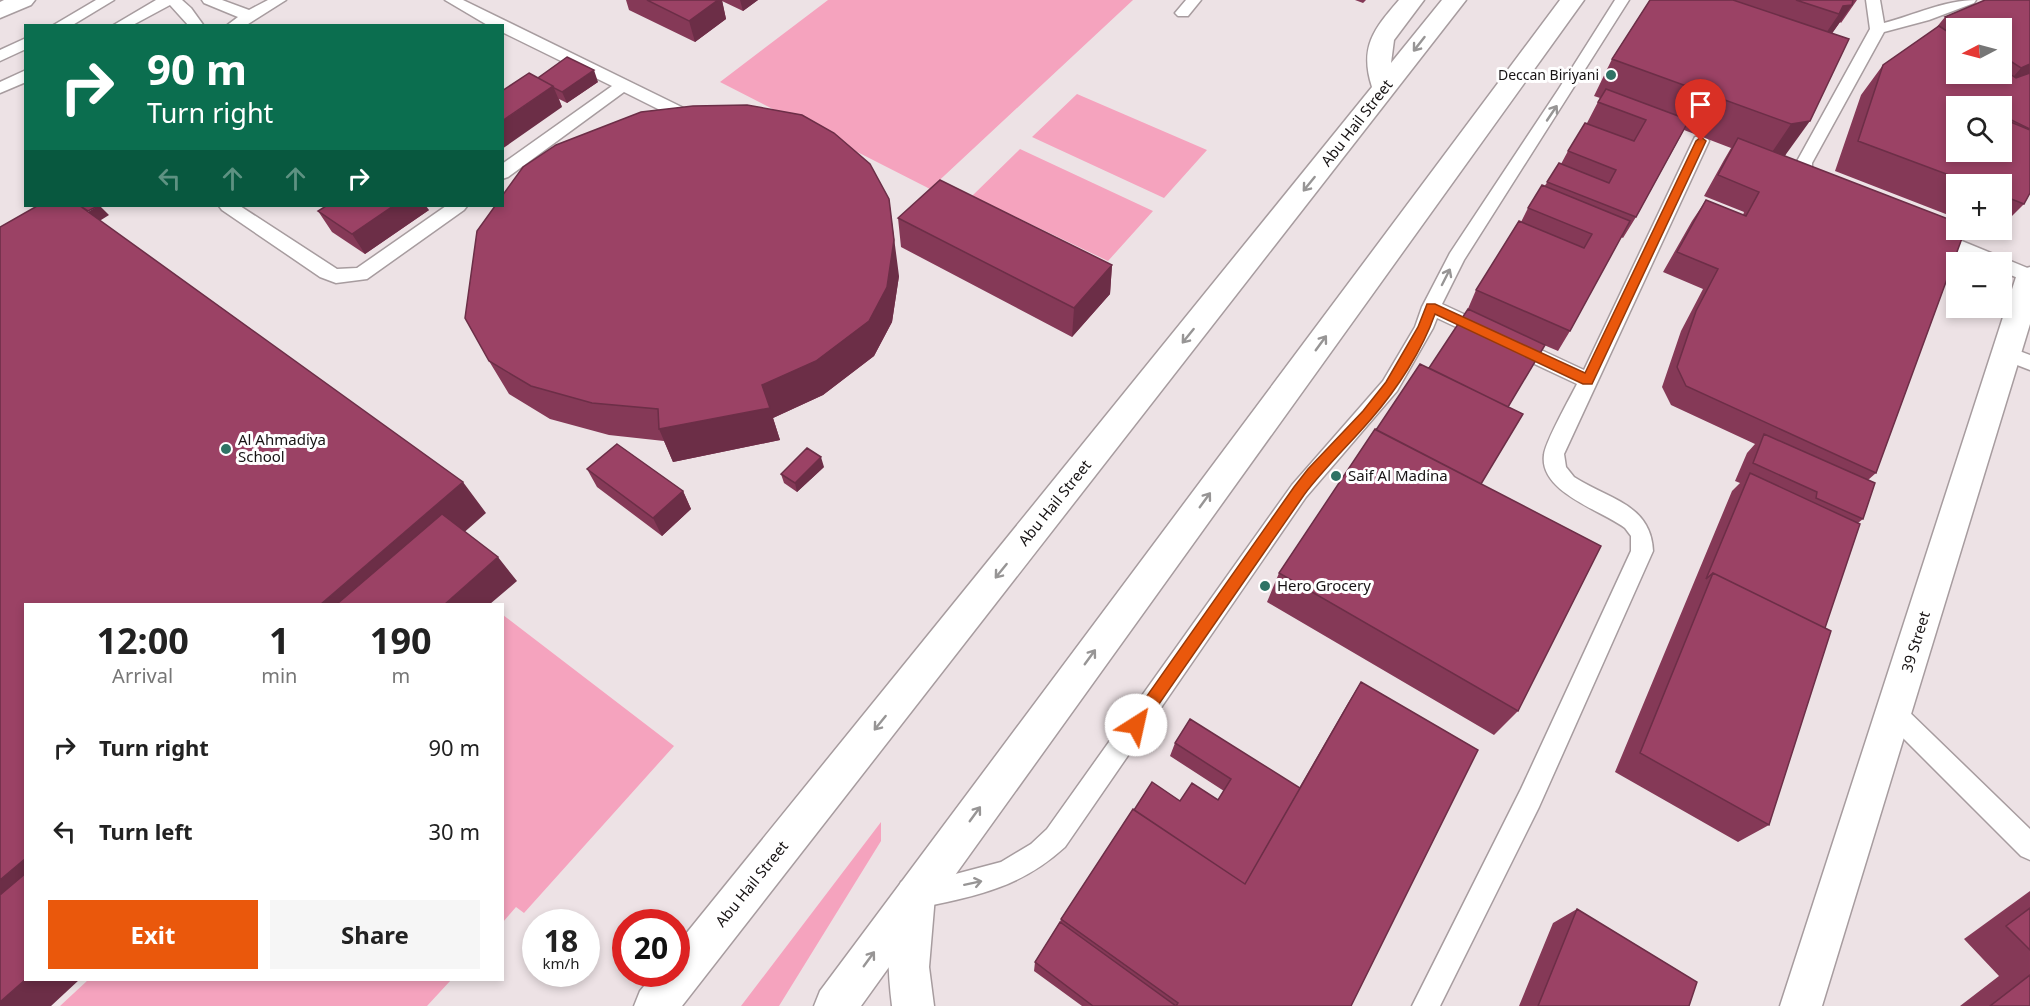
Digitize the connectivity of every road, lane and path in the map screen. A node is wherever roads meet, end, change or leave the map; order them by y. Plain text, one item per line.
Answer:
1 (22, 0) edge
2 (107, 0) edge
3 (167, 0) edge
4 (173, 0) edge
5 (209, 0) edge
6 (279, 0) edge
7 (452, 0) edge
8 (1194, 0) edge
9 (1412, 0) edge
10 (1454, 0) edge
11 (1572, 0) edge
12 (1622, 0) edge
13 (1873, 0) edge
14 (1969, 0) edge
15 (0, 11) edge
16 (1183, 13) dead end
17 (480, 15) junction
18 (250, 16) junction
19 (62, 24) edge
20 (123, 24) edge
21 (196, 24) edge
22 (236, 24) edge
23 (466, 24) edge
24 (498, 24) edge
25 (504, 27) edge
26 (1878, 29) junction
27 (24, 44) edge
28 (0, 56) edge
29 (24, 76) edge
30 (624, 85) junction
31 (0, 88) edge
32 (1385, 88) junction
33 (715, 130) edge
34 (1701, 141) dead end
35 (504, 172) edge
36 (1833, 194) edge
37 (229, 207) edge
38 (457, 207) edge
39 (1921, 231) edge
40 (1972, 252) edge
41 (2012, 268) edge
42 (2030, 276) edge
43 (1431, 307) junction
44 (2018, 358) edge
45 (1588, 380) junction
46 (1894, 713) junction
47 (2030, 847) edge
48 (915, 896) junction
49 (655, 1006) edge
50 (835, 1006) edge
51 (913, 1006) edge
52 (1426, 1006) edge
53 (1801, 1006) edge

1 - 15 main road
2 - 19 lane
3 - 20 lane
4 - 21 lane
5 - 18 lane
6 - 18 lane
7 - 17 lane
8 - 16 lane
9 - 32 main road
10 -> 32 main road, Abu Hail Street
48 -> 11 main road
43 -> 12 lane
13 - 26 lane
14 - 26 lane
17 - 23 lane
17 - 24 lane
18 - 22 lane
25 - 30 lane
26 - 36 lane
27 - 28 lane
29 - 31 lane
30 - 33 lane
30 - 35 lane
32 -> 49 main road, Abu Hail Street
34 - 45 lane
37 - 38 lane
39 - 40 lane
41 - 42 lane
42 - 44 main road, 39 Street
43 - 45 lane
48 -> 43 lane
44 - 46 main road, 39 Street
45 - 52 lane
46 - 47 lane
46 - 53 main road, 39 Street
50 -> 48 main road
48 - 51 main road

